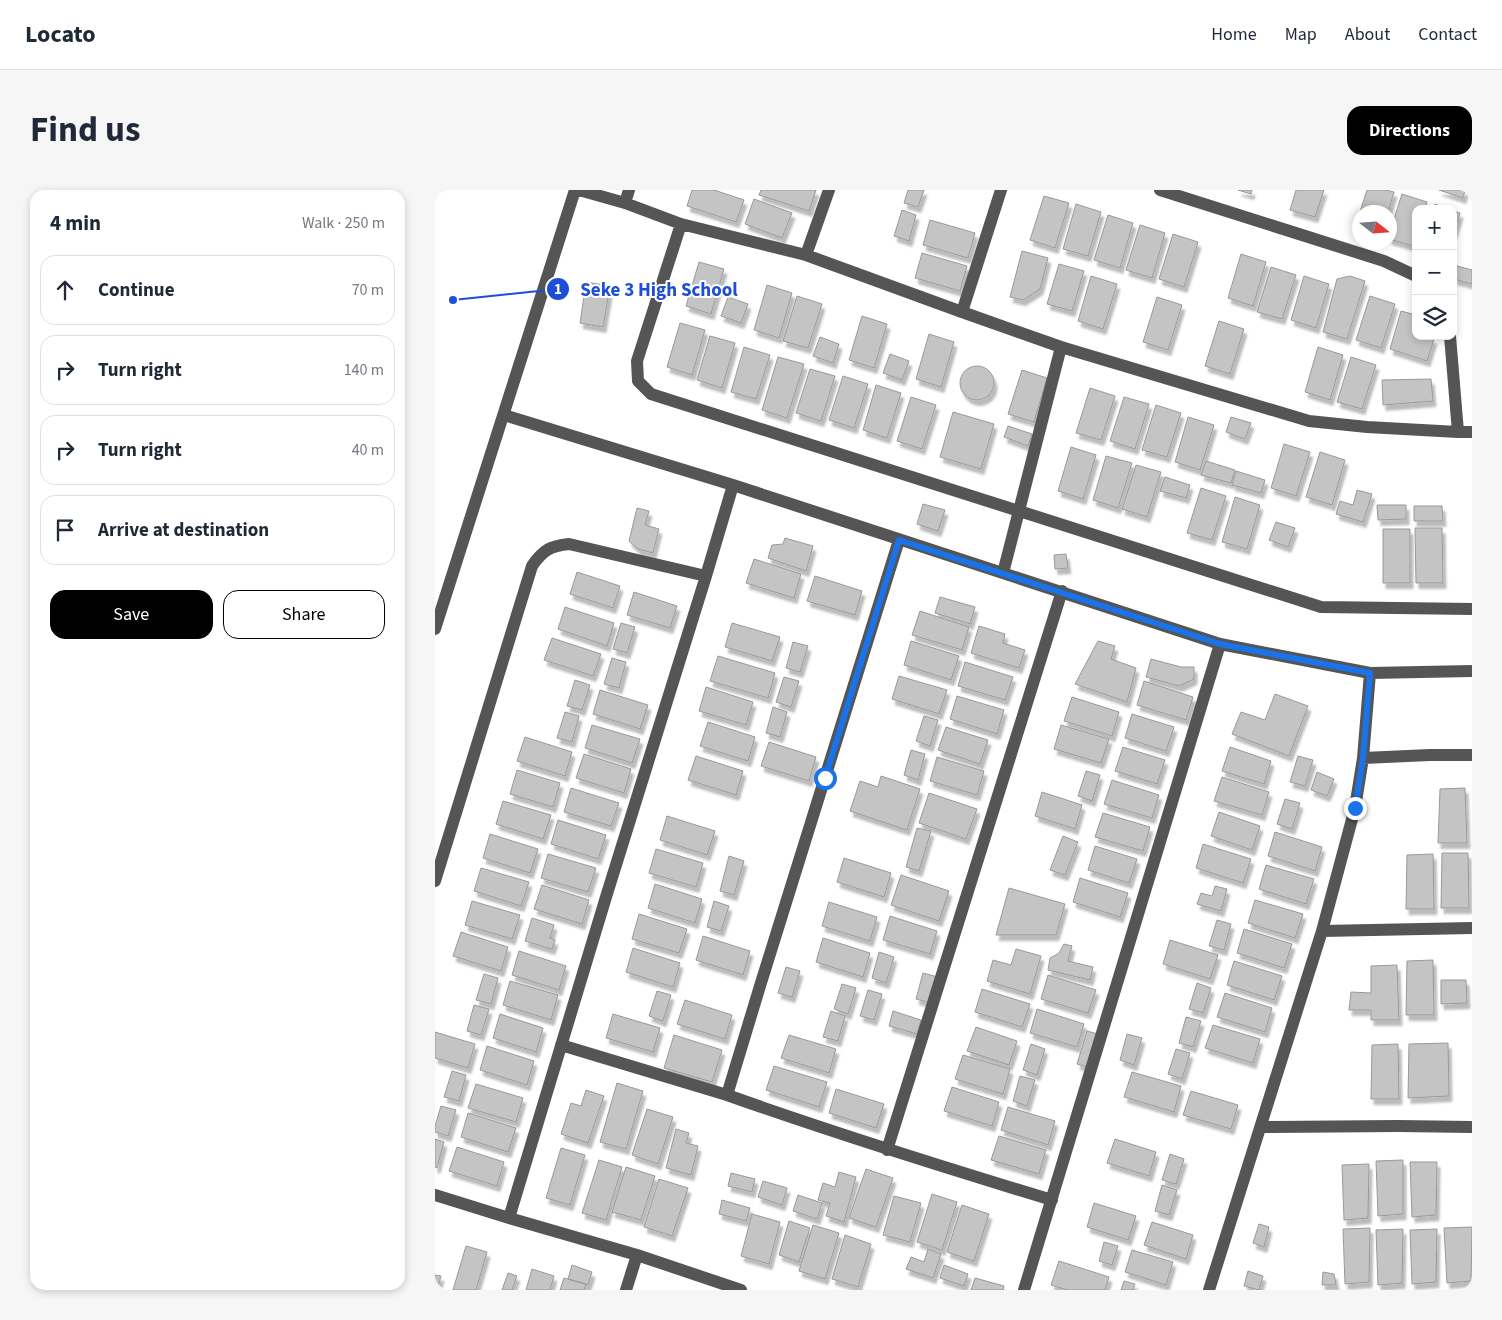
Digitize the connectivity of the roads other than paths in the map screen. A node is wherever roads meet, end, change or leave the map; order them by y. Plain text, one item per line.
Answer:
1 (575, 190) edge
2 (579, 190) edge
3 (629, 190) edge
4 (829, 190) edge
5 (1001, 190) edge
6 (1160, 190) edge
7 (625, 203) junction
8 (681, 224) junction
9 (806, 256) junction
10 (1412, 274) edge
11 (962, 312) junction
12 (1450, 340) edge
13 (1061, 347) junction
14 (504, 415) junction
15 (1458, 432) junction
16 (1472, 432) edge
17 (733, 485) junction
18 (1019, 511) junction
19 (899, 540) junction
20 (1003, 573) junction
21 (706, 576) junction
22 (1062, 591) junction
23 (1472, 609) edge
24 (435, 629) edge
25 (1220, 644) junction
26 (1472, 671) edge
27 (1370, 673) junction
28 (1472, 755) edge
29 (1363, 758) junction
30 (435, 881) edge
31 (1472, 928) edge
32 (1322, 931) junction
33 (561, 1045) junction
34 (727, 1096) junction
35 (1261, 1127) junction
36 (1472, 1127) edge
37 (887, 1150) junction
38 (435, 1195) edge
39 (1052, 1200) junction
40 (509, 1218) junction
41 (637, 1255) junction
42 (626, 1290) edge
43 (741, 1290) edge
44 (1023, 1290) edge
45 (1209, 1290) edge

1 - 14 street
2 - 7 street
3 - 7 street
4 - 9 street
5 - 11 street
6 - 10 street
7 - 8 street
8 - 9 street
8 - 18 street
9 - 11 street
11 - 13 street
12 - 15 street
13 - 15 street
13 - 18 street
14 - 17 street
14 - 24 street
15 - 16 street
17 - 19 street
17 - 21 street
18 - 20 street
18 - 23 street
19 - 20 street
19 - 34 street
20 - 22 street
21 - 30 street
21 - 33 street
22 - 25 street
22 - 37 street
25 - 27 street
25 - 39 street
26 - 27 street
27 - 29 street
28 - 29 street
29 - 32 street
31 - 32 street
32 - 35 street
33 - 34 street
33 - 40 street
34 - 37 street
35 - 36 street
35 - 45 street
37 - 39 street
38 - 40 street
39 - 44 street
40 - 41 street
41 - 42 street
41 - 43 street

